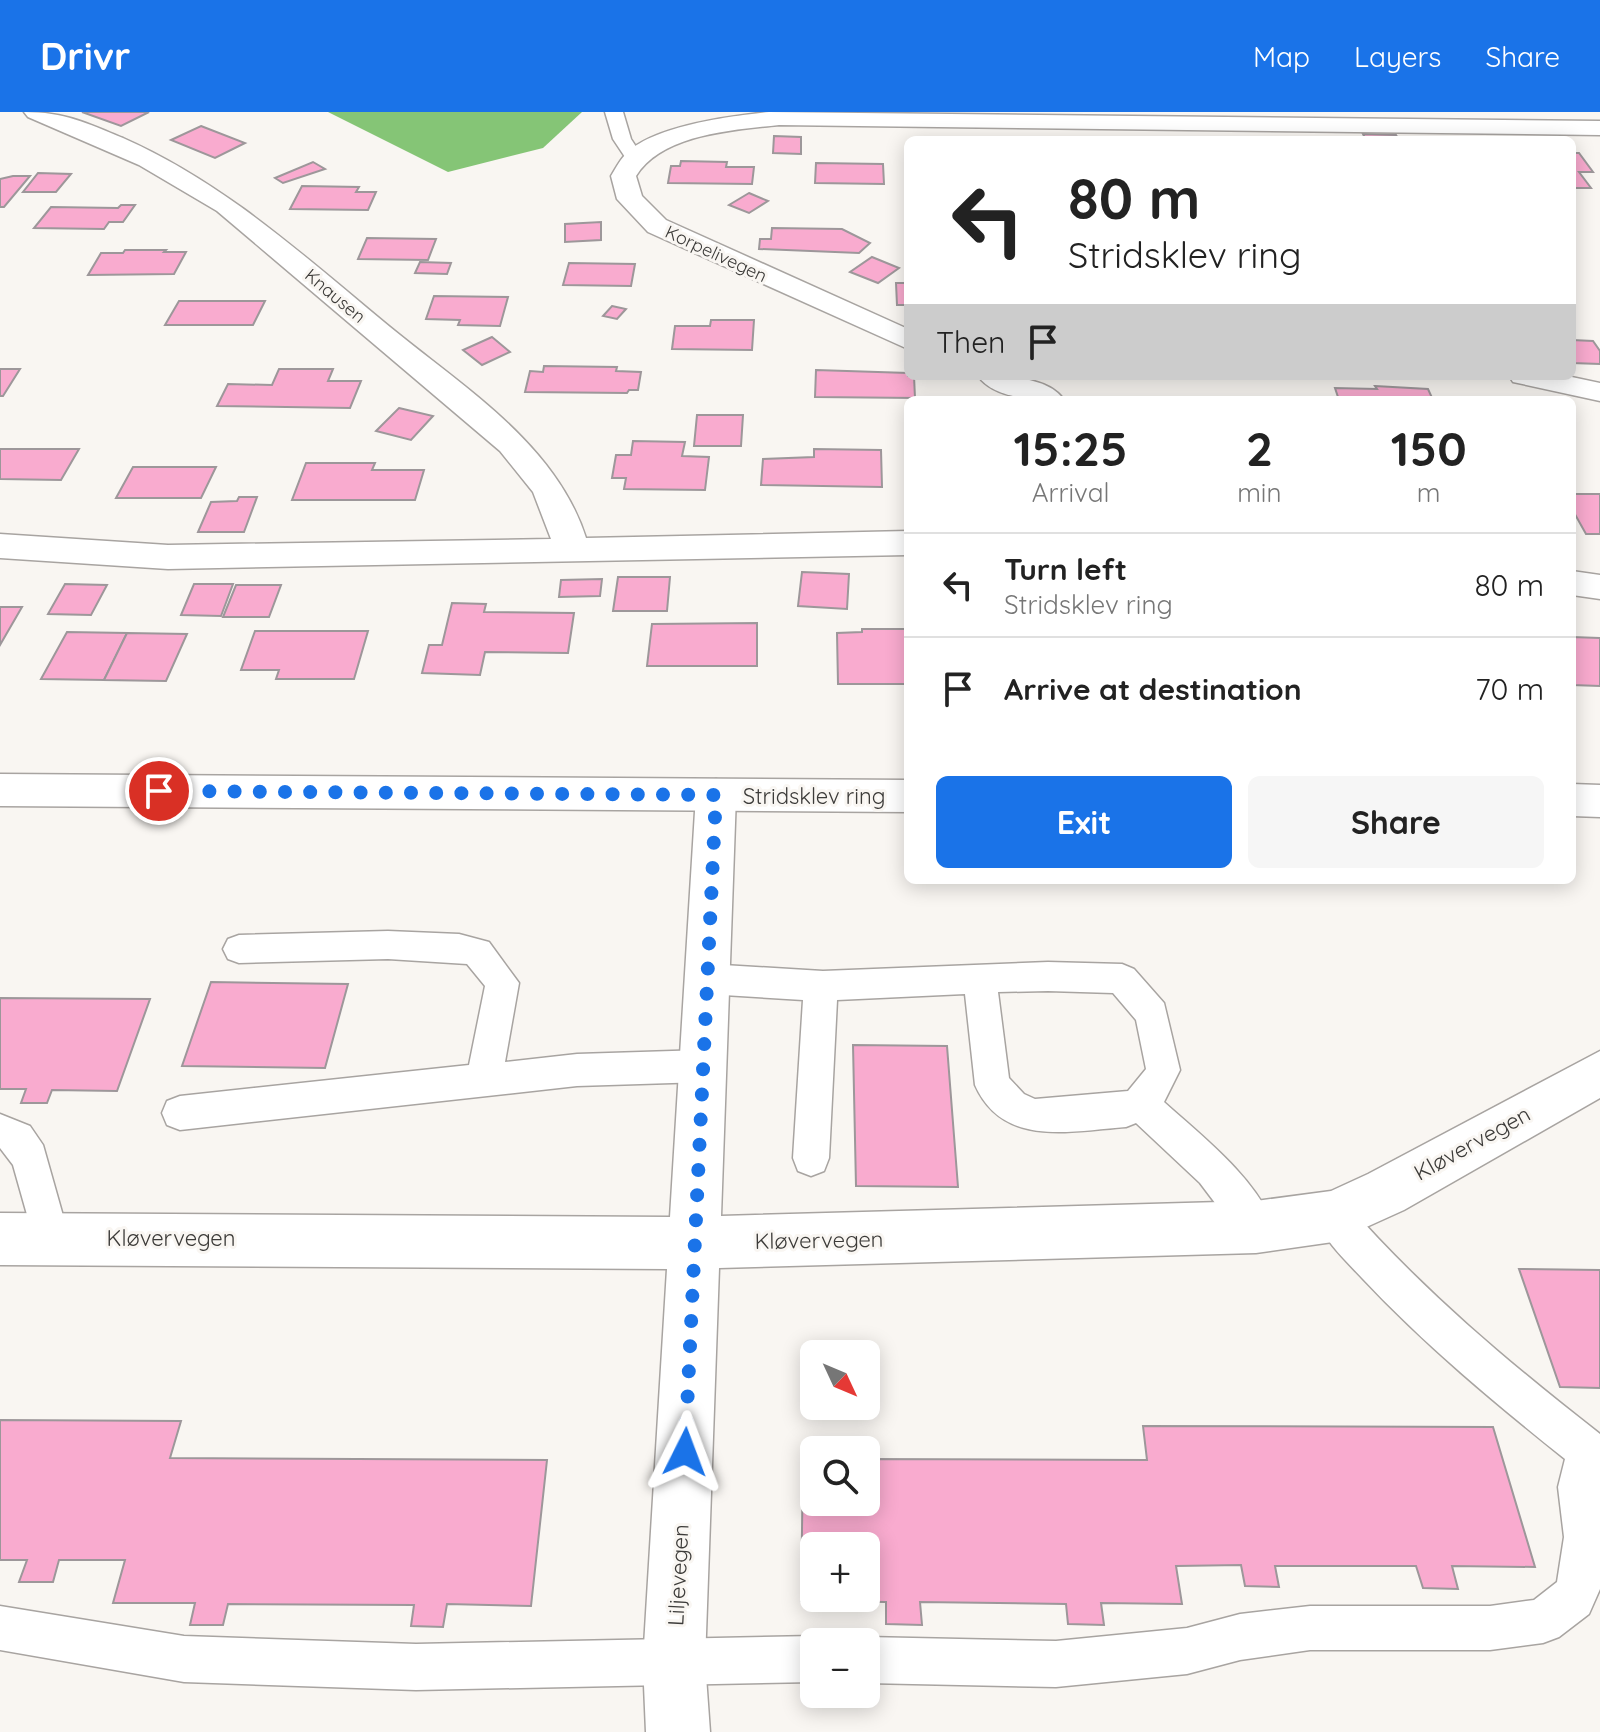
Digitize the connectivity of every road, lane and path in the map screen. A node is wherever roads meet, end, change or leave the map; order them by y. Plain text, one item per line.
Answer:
1 (36, 112) edge
2 (614, 112) edge
3 (1600, 128) edge
4 (1172, 132) edge
5 (635, 159) junction
6 (904, 338) edge
7 (1002, 380) edge
8 (1543, 380) edge
9 (1600, 392) edge
10 (1040, 396) edge
11 (904, 543) edge
12 (0, 546) edge
13 (572, 550) junction
14 (1576, 584) edge
15 (1600, 587) edge
16 (0, 790) edge
17 (716, 795) junction
18 (904, 796) edge
19 (1576, 800) edge
20 (1600, 801) edge
21 (239, 949) dead end
22 (707, 979) junction
23 (980, 980) junction
24 (821, 986) junction
25 (704, 1066) junction
26 (1600, 1073) edge
27 (484, 1080) junction
28 (1140, 1103) junction
29 (180, 1113) dead end
30 (0, 1131) edge
31 (811, 1158) dead end
32 (1333, 1216) junction
33 (1256, 1227) junction
34 (50, 1237) junction
35 (0, 1239) edge
36 (695, 1243) junction
37 (1594, 1449) edge
38 (0, 1628) edge
39 (800, 1659) edge
40 (880, 1660) edge
41 (674, 1662) junction
42 (678, 1732) edge

1 - 13 street, Knausen
2 - 5 lane
3 - 4 street
4 - 5 street
5 - 6 street, Korpelivegen
7 - 10 street
8 - 9 street
11 - 13 street
12 - 13 street
14 - 15 street
16 - 17 street, Stridsklev ring
17 - 18 street, Stridsklev ring
17 - 22 street, Liljevegen
19 - 20 street
21 - 27 lane
22 - 24 lane
22 - 25 street, Liljevegen
23 - 24 lane
23 - 28 lane
23 - 28 lane
24 - 31 lane
25 - 27 lane
25 - 36 street, Liljevegen
26 - 32 street, Kløvervegen
27 - 29 lane
28 - 33 lane
30 - 34 lane
32 - 33 street, Kløvervegen
32 - 37 lane
33 - 36 street, Kløvervegen
34 - 35 street, Kløvervegen
34 - 36 street, Kløvervegen
36 - 41 street, Liljevegen
37 - 40 lane
38 - 41 lane
39 - 41 lane
41 - 42 street, Liljevegen

